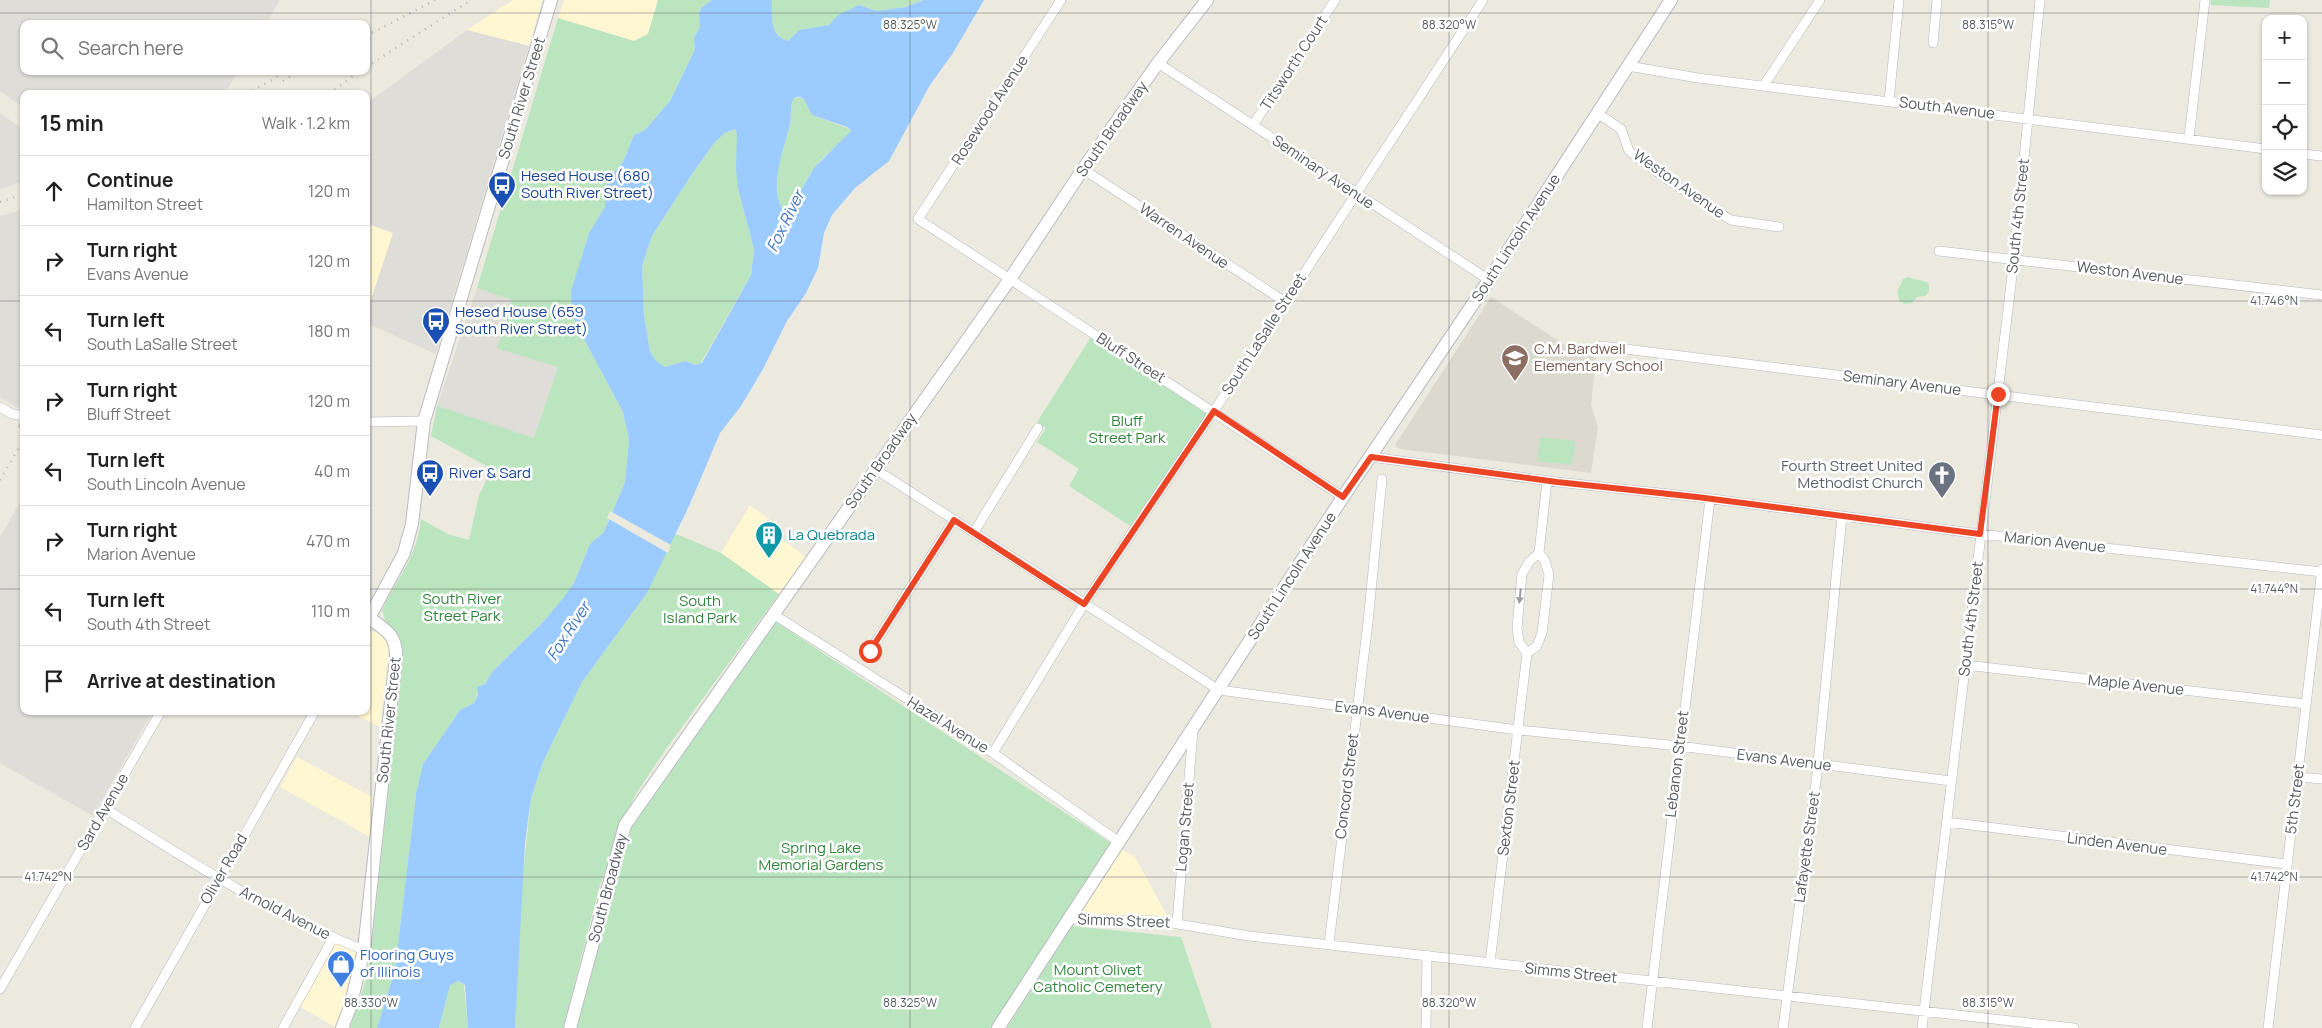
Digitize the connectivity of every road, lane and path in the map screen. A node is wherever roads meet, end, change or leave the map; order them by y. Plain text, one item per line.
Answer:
1 (552, 0) edge
2 (1062, 0) edge
3 (1206, 0) edge
4 (1335, 0) edge
5 (1483, 0) edge
6 (1672, 0) edge
7 (1820, 0) edge
8 (1898, 0) edge
9 (1937, 0) edge
10 (2040, 0) edge
11 (2205, 0) edge
12 (1933, 43) dead end
13 (1158, 63) junction
14 (1628, 66) junction
15 (1764, 85) junction
16 (1889, 101) junction
17 (1597, 113) junction
18 (2028, 118) junction
19 (1253, 125) junction
20 (2189, 138) junction
21 (2262, 148) edge
22 (2307, 154) edge
23 (2322, 156) edge
24 (1083, 169) junction
25 (1356, 194) junction
26 (918, 219) joint
27 (1779, 227) dead end
28 (1939, 251) dead end
29 (2013, 259) junction
30 (1010, 279) junction
31 (1489, 280) junction
32 (2322, 295) edge
33 (1285, 302) junction
34 (1601, 346) dead end
35 (1998, 394) junction
36 (0, 406) edge
37 (1214, 411) junction
38 (20, 418) edge
39 (424, 421) junction
40 (370, 422) edge
41 (1038, 428) dead end
42 (2322, 434) edge
43 (1371, 457) junction
44 (875, 469) junction
45 (1382, 479) dead end
46 (1547, 481) junction
47 (1343, 497) junction
48 (1710, 499) junction
49 (1842, 516) junction
50 (954, 520) junction
51 (974, 532) junction
52 (1980, 534) junction
53 (1538, 554) junction
54 (2322, 571) edge
55 (1084, 604) junction
56 (370, 614) edge
57 (773, 614) junction
58 (370, 621) edge
59 (870, 651) dead end
60 (1527, 653) junction
61 (1965, 665) junction
62 (1219, 690) junction
63 (2306, 704) junction
64 (1356, 709) junction
65 (158, 715) edge
66 (313, 715) edge
67 (1518, 730) junction
68 (1193, 731) junction
69 (1679, 746) junction
70 (995, 748) junction
71 (1818, 764) junction
72 (2298, 777) junction
73 (2322, 779) edge
74 (1951, 781) junction
75 (106, 809) junction
76 (1947, 822) junction
77 (1120, 842) junction
78 (2286, 864) junction
79 (219, 879) junction
80 (1068, 919) junction
81 (1177, 923) junction
82 (333, 938) junction
83 (1329, 944) junction
84 (364, 950) junction
85 (1427, 955) junction
86 (1490, 963) junction
87 (1652, 982) junction
88 (0, 990) edge
89 (1787, 996) junction
90 (1924, 1011) junction
91 (135, 1028) edge
92 (283, 1028) edge
93 (342, 1028) edge
94 (570, 1028) edge
95 (998, 1028) edge
96 (1426, 1028) edge
97 (1647, 1028) edge
98 (1784, 1028) edge
99 (1922, 1028) edge
100 (2074, 1028) edge
101 (2268, 1028) edge

1 - 39 street, South River Street
2 - 26 street, Rosewood Avenue
3 - 13 street, South Broadway
4 - 19 street, Titsworth Court
5 - 25 street, South LaSalle Street
6 - 14 street, South Lincoln Avenue
7 - 15 street
8 - 16 street
9 - 12 street
10 - 18 street, South 4th Street
11 - 20 street
13 - 19 street, Seminary Avenue
13 - 24 street, South Broadway
14 - 15 street, South Avenue
14 - 17 street, South Lincoln Avenue
15 - 16 street, South Avenue
16 - 18 street, South Avenue
17 - 27 street, Weston Avenue
17 - 31 street, South Lincoln Avenue
18 - 20 street, South Avenue
18 - 29 street, South 4th Street
19 - 25 street, Seminary Avenue
20 - 21 street, South Avenue
22 - 23 street
24 - 30 street, South Broadway
24 - 33 street, Warren Avenue
25 - 31 street, Seminary Avenue
25 - 33 street, South LaSalle Street
26 - 30 street, Bluff Street
28 - 29 street, Weston Avenue
29 - 32 street, Weston Avenue
29 - 35 street, South 4th Street
30 - 37 street, Bluff Street
30 - 44 street, South Broadway
31 - 43 street, South Lincoln Avenue
33 - 37 street, South LaSalle Street
34 - 35 street, Seminary Avenue
35 - 42 street, Seminary Avenue
35 - 52 street, South 4th Street
36 - 38 street
37 - 47 street, Bluff Street
37 - 55 street, South LaSalle Street
39 - 40 street
39 - 56 street, South River Street
41 - 51 street
43 - 46 street, Marion Avenue
43 - 47 street, South Lincoln Avenue
44 - 50 street, Evans Avenue
44 - 57 street, South Broadway
45 - 64 street, Concord Street
46 - 48 street, Marion Avenue
46 - 53 street
47 - 62 street, South Lincoln Avenue
48 - 49 street, Marion Avenue
48 - 69 street, Lebanon Street
49 - 52 street, Marion Avenue
49 - 71 street, Lafayette Street
50 - 51 street, Evans Avenue
50 - 59 street
51 - 55 street, Evans Avenue
52 - 54 street, Marion Avenue
52 - 61 street, South 4th Street
53 -> 60 street
53 - 60 street
54 - 63 street, 5th Street
55 - 62 street, Evans Avenue
55 - 70 street, South LaSalle Street
57 - 70 street, Hazel Avenue
57 - 94 street, South Broadway
58 - 84 street, South River Street
60 - 67 street, Sexton Street
61 - 63 street, Maple Avenue
61 - 74 street, South 4th Street
62 - 64 street, Evans Avenue
62 - 68 street, South Lincoln Avenue
63 - 72 street, 5th Street
64 - 67 street, Evans Avenue
64 - 83 street, Concord Street
65 - 75 street, Sard Avenue
66 - 79 street, Oliver Road
67 - 69 street, Evans Avenue
67 - 86 street, Sexton Street
68 - 77 street, South Lincoln Avenue
68 - 81 street, Logan Street
69 - 71 street, Evans Avenue
69 - 87 street, Lebanon Street
70 - 77 street, Hazel Avenue
71 - 74 street, Evans Avenue
71 - 89 street, Lafayette Street
72 - 73 street
72 - 78 street, 5th Street
74 - 76 street, South 4th Street
75 - 79 street, Arnold Avenue
75 - 88 street, Sard Avenue
76 - 78 street, Linden Avenue
76 - 90 street, South 4th Street
77 - 80 street, South Lincoln Avenue
78 - 101 street, 5th Street
79 - 82 street, Arnold Avenue
79 - 91 street, Oliver Road
80 - 81 street, Simms Street
80 - 95 street, South Lincoln Avenue
81 - 83 street, Simms Street
82 - 84 street, Arnold Avenue
82 - 92 street
83 - 85 street, Simms Street
84 - 93 street, South River Street
85 - 86 street, Simms Street
85 - 96 street
86 - 87 street, Simms Street
87 - 89 street, Simms Street
87 - 97 street, Lebanon Street
89 - 90 street, Simms Street
89 - 98 street, Lafayette Street
90 - 99 street, South 4th Street
90 - 100 street, Simms Street

